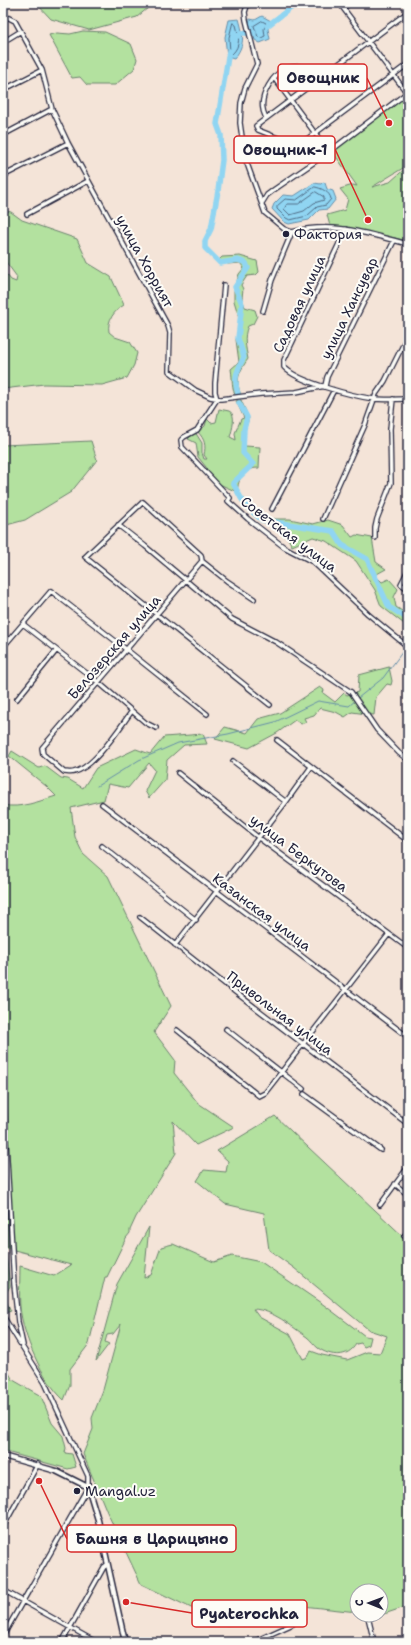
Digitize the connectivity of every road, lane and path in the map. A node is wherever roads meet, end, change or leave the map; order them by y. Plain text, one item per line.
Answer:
1 (248, 3) edge
2 (350, 3) edge
3 (408, 12) edge
4 (3, 15) edge
5 (21, 31) junction
6 (3, 42) edge
7 (369, 42) junction
8 (408, 64) edge
9 (42, 70) junction
10 (325, 74) junction
11 (394, 75) junction
12 (274, 78) junction
13 (3, 90) edge
14 (407, 92) edge
15 (291, 100) junction
16 (52, 109) junction
17 (266, 118) junction
18 (316, 132) junction
19 (3, 135) edge
20 (68, 143) junction
21 (329, 152) junction
22 (3, 176) edge
23 (88, 181) junction
24 (262, 203) junction
25 (27, 214) dead end
26 (346, 229) junction
27 (292, 232) junction
28 (394, 241) junction
29 (408, 244) edge
30 (224, 285) dead end
31 (263, 311) dead end
32 (408, 335) edge
33 (325, 386) junction
34 (334, 390) junction
35 (217, 399) junction
36 (374, 399) junction
37 (393, 399) junction
38 (408, 399) edge
39 (272, 510) dead end
40 (323, 518) dead end
41 (118, 525) junction
42 (376, 538) dead end
43 (202, 560) junction
44 (408, 570) edge
45 (186, 581) junction
46 (408, 589) edge
47 (254, 599) dead end
48 (156, 615) junction
49 (24, 624) junction
50 (3, 647) edge
51 (408, 647) edge
52 (128, 650) junction
53 (56, 651) junction
54 (98, 682) junction
55 (17, 699) dead end
56 (270, 705) dead end
57 (132, 711) junction
58 (207, 714) dead end
59 (156, 728) dead end
60 (277, 740) dead end
61 (408, 760) edge
62 (233, 761) dead end
63 (311, 767) junction
64 (178, 773) dead end
65 (286, 802) junction
66 (102, 804) dead end
67 (259, 838) junction
68 (408, 841) edge
69 (102, 846) dead end
70 (216, 892) junction
71 (140, 917) dead end
72 (196, 920) junction
73 (389, 934) junction
74 (175, 945) junction
75 (408, 948) edge
76 (346, 990) junction
77 (226, 1029) dead end
78 (177, 1030) dead end
79 (408, 1037) edge
80 (303, 1044) junction
81 (282, 1072) junction
82 (3, 1089) edge
83 (303, 1089) dead end
84 (304, 1094) dead end
85 (408, 1124) edge
86 (381, 1150) dead end
87 (408, 1168) edge
88 (395, 1184) junction
89 (408, 1195) edge
90 (380, 1205) dead end
91 (408, 1231) edge
92 (404, 1236) dead end
93 (3, 1316) edge
94 (23, 1348) junction
95 (3, 1456) edge
96 (38, 1464) junction
97 (88, 1486) junction
98 (3, 1527) edge
99 (107, 1565) junction
100 (3, 1590) edge
101 (22, 1601) junction
102 (369, 1623) edge
103 (293, 1624) dead end
104 (70, 1628) junction
105 (3, 1636) edge
106 (62, 1642) edge
107 (96, 1642) edge
108 (125, 1642) edge
109 (253, 1642) edge
110 (374, 1642) edge

1 - 24 street
2 - 7 street
3 - 7 street
4 - 5 street, улица Хоррият
5 - 6 street
5 - 9 street, улица Хоррият
7 - 10 street
7 - 11 street
8 - 11 street
9 - 13 street
9 - 16 street, улица Хоррият
10 - 12 street
10 - 15 street
11 - 14 street
11 - 18 street
12 - 15 street
12 - 17 street
14 - 21 street
15 - 17 street
15 - 18 street
16 - 19 street
16 - 20 street, улица Хоррият
17 - 18 street
18 - 21 street
20 - 22 street
20 - 23 street, улица Хоррият
21 - 24 street
23 - 25 street
23 - 35 street, улица Хоррият
24 - 27 street
26 - 27 street
26 - 28 street
26 - 33 street, Садовая улица
27 - 31 street
28 - 29 street
28 - 33 street, улица Хансувар
30 - 35 street
32 - 36 street
33 - 34 street
33 - 35 street
34 - 36 street
34 - 39 street
35 - 51 street, Советская улица
36 - 37 street
36 - 40 street
37 - 38 street
37 - 42 street
41 - 43 street
41 - 45 street
41 - 48 street
43 - 45 street, Белозерская улица
43 - 47 street
44 - 46 street
45 - 48 street, Белозерская улица
45 - 61 street
48 - 52 street, Белозерская улица
48 - 56 street
49 - 50 street
49 - 52 street
49 - 53 street
52 - 54 street, Белозерская улица
52 - 58 street
53 - 54 street
53 - 55 street
54 - 57 street
54 - 57 street, Белозерская улица
57 - 59 street
60 - 63 street
62 - 65 street
63 - 65 street
63 - 68 street
64 - 67 street, улица Беркутова
65 - 67 street
66 - 70 street, Казанская улица
67 - 70 street
67 - 73 street, улица Беркутова
69 - 72 street
70 - 72 street
70 - 76 street, Казанская улица
71 - 74 street, Привольная улица
72 - 74 street
73 - 75 street, улица Беркутова
73 - 76 street
74 - 80 street, Привольная улица
76 - 79 street, Казанская улица
76 - 80 street
77 - 81 street
78 - 81 street
80 - 81 street
80 - 85 street, Привольная улица
81 - 83 street
82 - 94 street
84 - 86 street
87 - 88 street
88 - 89 street
88 - 90 street
91 - 92 street
93 - 94 street
94 - 97 street
95 - 96 street
96 - 97 street
96 - 98 street
97 - 99 street
97 - 101 street
99 - 104 street
99 - 108 street
100 - 101 street
101 - 104 street
101 - 105 street
102 - 110 street
103 - 109 street
104 - 106 street
104 - 107 street

